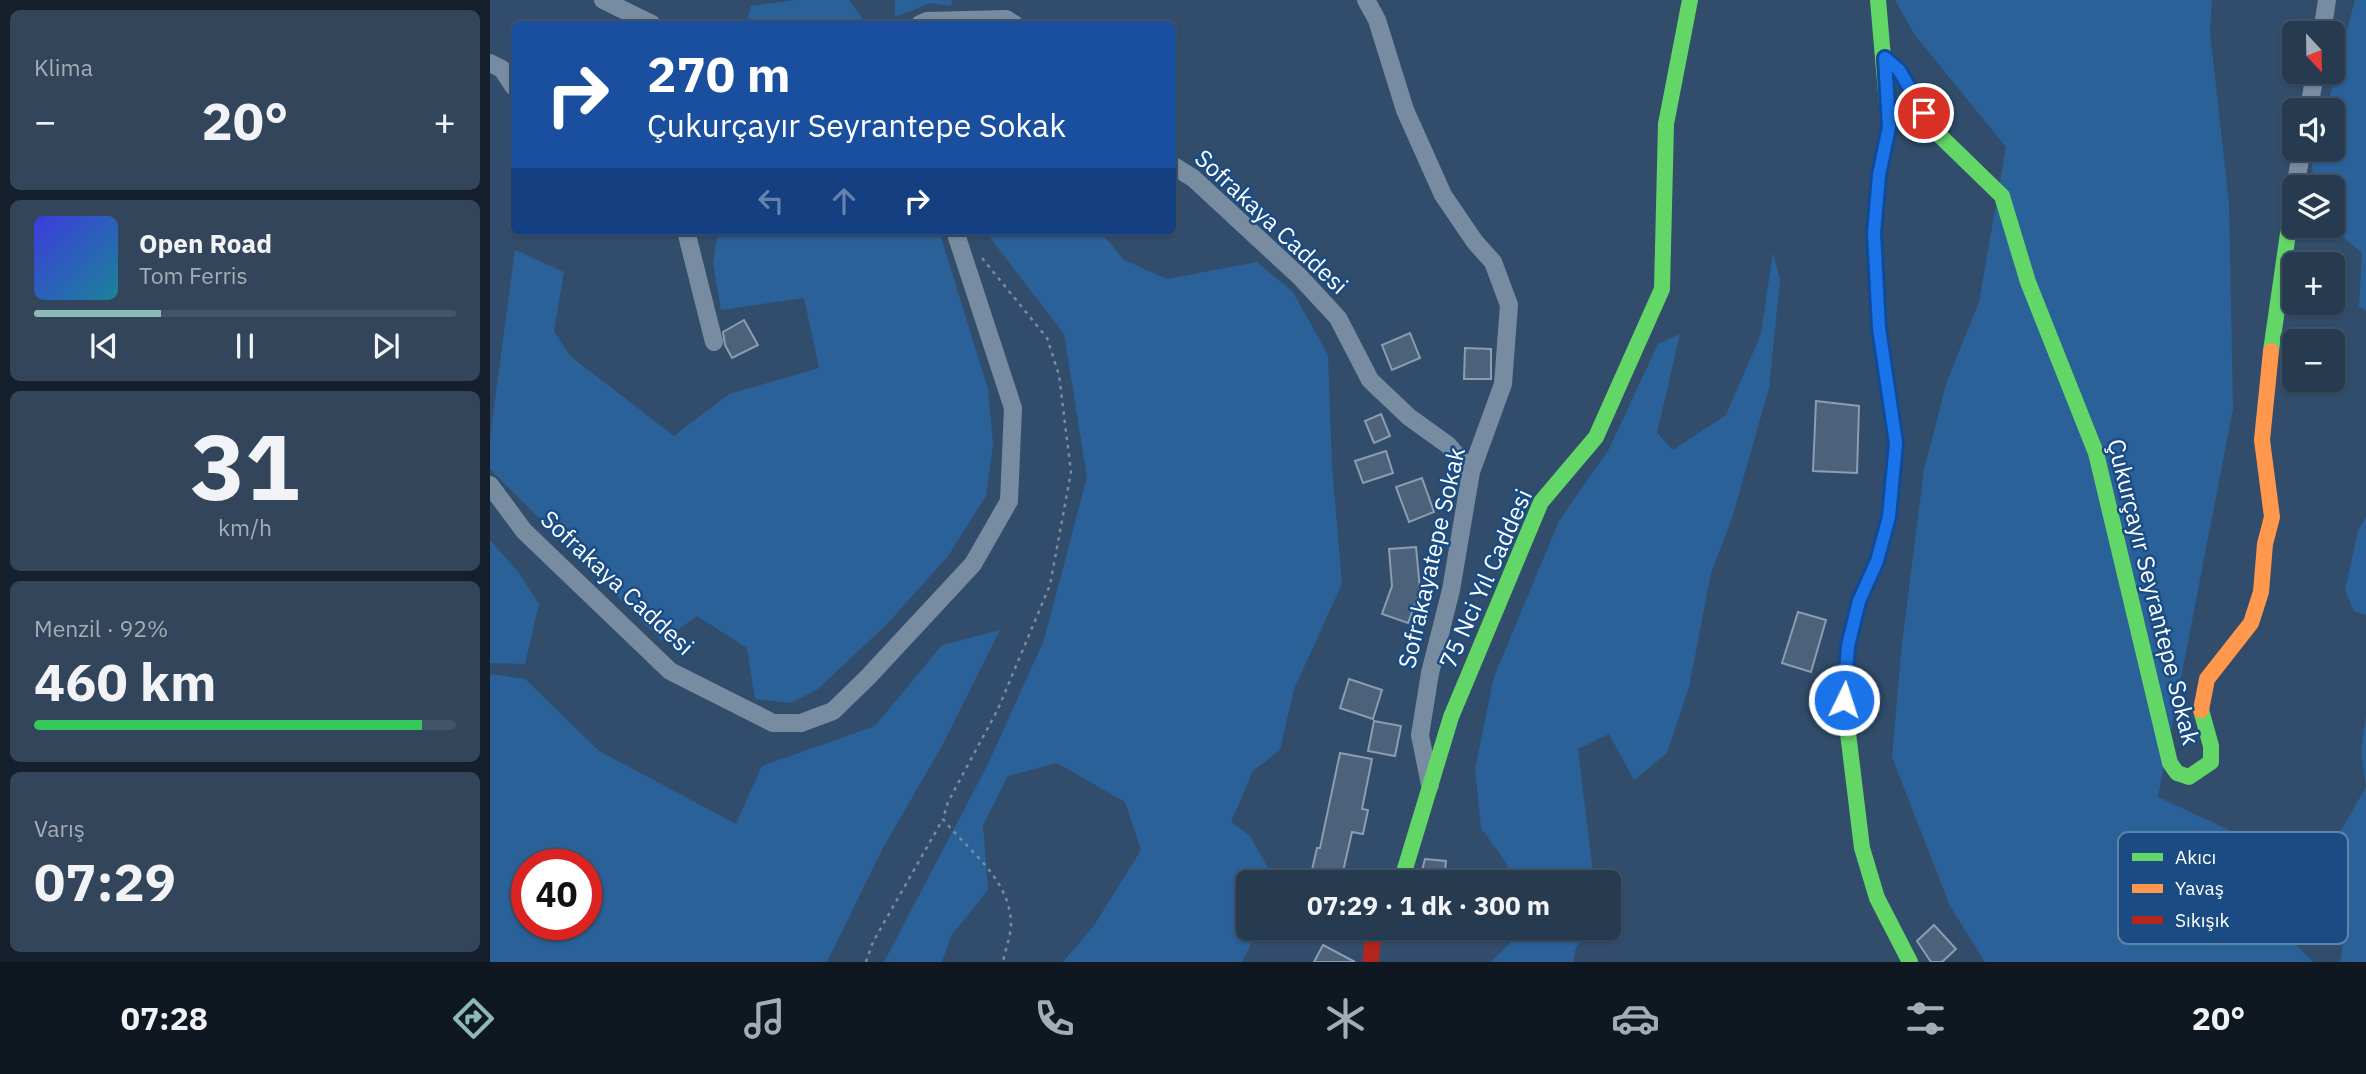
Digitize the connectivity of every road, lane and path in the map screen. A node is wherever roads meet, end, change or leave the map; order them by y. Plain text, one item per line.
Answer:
1 (603, 0) edge
2 (1366, 0) edge
3 (1690, 0) edge
4 (1878, 0) edge
5 (2327, 0) edge
6 (646, 21) edge
7 (927, 21) edge
8 (1009, 21) edge
9 (2324, 21) edge
10 (1885, 58) junction
11 (490, 63) edge
12 (511, 82) edge
13 (1176, 167) edge
14 (687, 235) edge
15 (956, 235) edge
16 (2288, 238) edge
17 (978, 253) dead end
18 (714, 342) dead end
19 (1471, 472) junction
20 (490, 485) edge
21 (1430, 785) junction
22 (943, 819) junction
23 (1405, 870) edge
24 (1374, 940) edge
25 (866, 962) edge
26 (1003, 962) edge
27 (1371, 962) edge
28 (1910, 962) edge

1 - 6 street
2 - 19 street, Sofrakayatepe Sokak
3 - 21 street, 75 Nci Yıl Caddesi
4 - 10 street
5 - 9 street
7 - 8 street
10 - 16 street, Çukurçayır Seyrantepe Sokak
10 - 28 street
11 - 12 street
13 - 19 street, Sofrakaya Caddesi
14 - 18 street
15 - 20 street, Sofrakaya Caddesi
17 - 22 path
19 - 21 street, Sofrakayatepe Sokak
21 - 23 street, 75 Nci Yıl Caddesi
22 - 25 path
22 - 26 path
24 - 27 street

